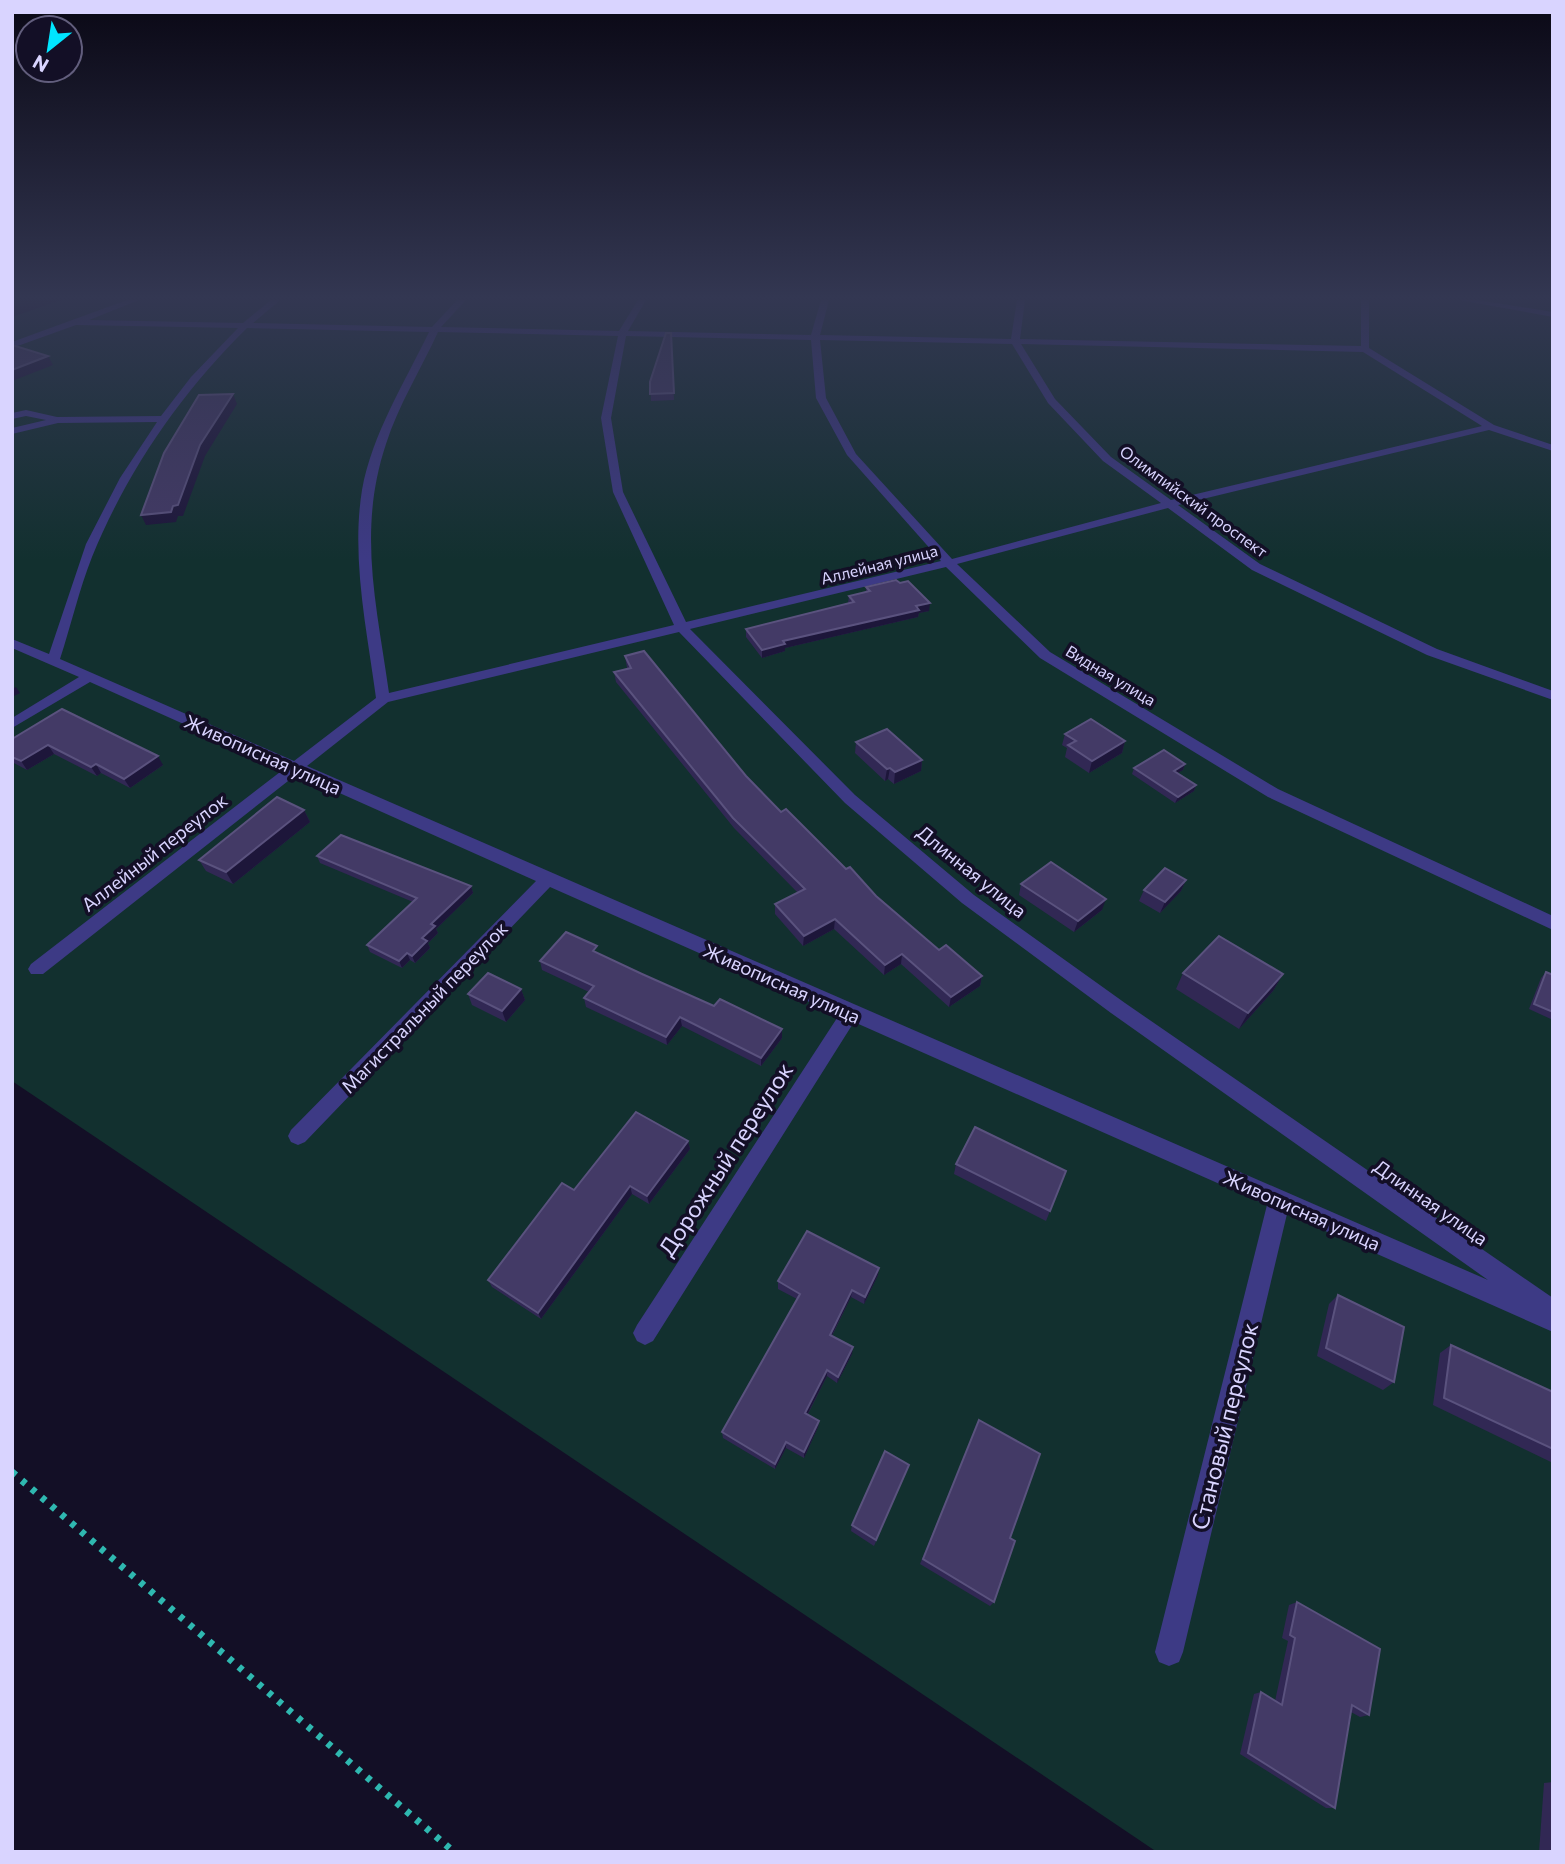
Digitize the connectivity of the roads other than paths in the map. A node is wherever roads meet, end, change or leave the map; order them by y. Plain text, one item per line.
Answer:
1 (188, 387) edge
2 (407, 387) edge
3 (611, 387) edge
4 (820, 387) edge
5 (1042, 387) edge
6 (1426, 387) edge
7 (12, 416) edge
8 (164, 419) junction
9 (58, 420) junction
10 (1490, 427) junction
11 (12, 430) edge
12 (1553, 448) edge
13 (1170, 504) junction
14 (950, 563) junction
15 (682, 628) junction
16 (12, 643) edge
17 (53, 661) junction
18 (89, 677) junction
19 (1553, 696) edge
20 (383, 699) junction
21 (12, 724) edge
22 (296, 769) junction
23 (549, 878) junction
24 (1553, 924) edge
25 (37, 969) dead end
26 (850, 1013) junction
27 (298, 1136) dead end
28 (1279, 1200) junction
29 (1553, 1312) edge
30 (1553, 1321) edge
31 (645, 1333) dead end
32 (1169, 1652) dead end

1 - 8 street
2 - 20 street
3 - 15 street, Длинная улица
4 - 14 street, Видная улица
5 - 13 street, Олимпийский проспект
6 - 10 street
7 - 9 street
8 - 9 street
8 - 17 street
9 - 11 street
10 - 12 street
10 - 13 street, Аллейная улица
13 - 14 street, Аллейная улица
13 - 19 street, Олимпийский проспект
14 - 15 street, Аллейная улица
14 - 24 street, Видная улица
15 - 20 street, Аллейная улица
15 - 29 street, Длинная улица
16 - 17 street, Живописная улица
17 - 18 street, Живописная улица
18 - 21 street
18 - 22 street, Живописная улица
20 - 22 street, Аллейная улица
22 - 23 street, Живописная улица
22 - 25 street, Аллейный переулок
23 - 26 street, Живописная улица
23 - 27 street, Магистральный переулок
26 - 28 street, Живописная улица
26 - 31 street, Дорожный переулок
28 - 30 street, Живописная улица
28 - 32 street, Становый переулок

